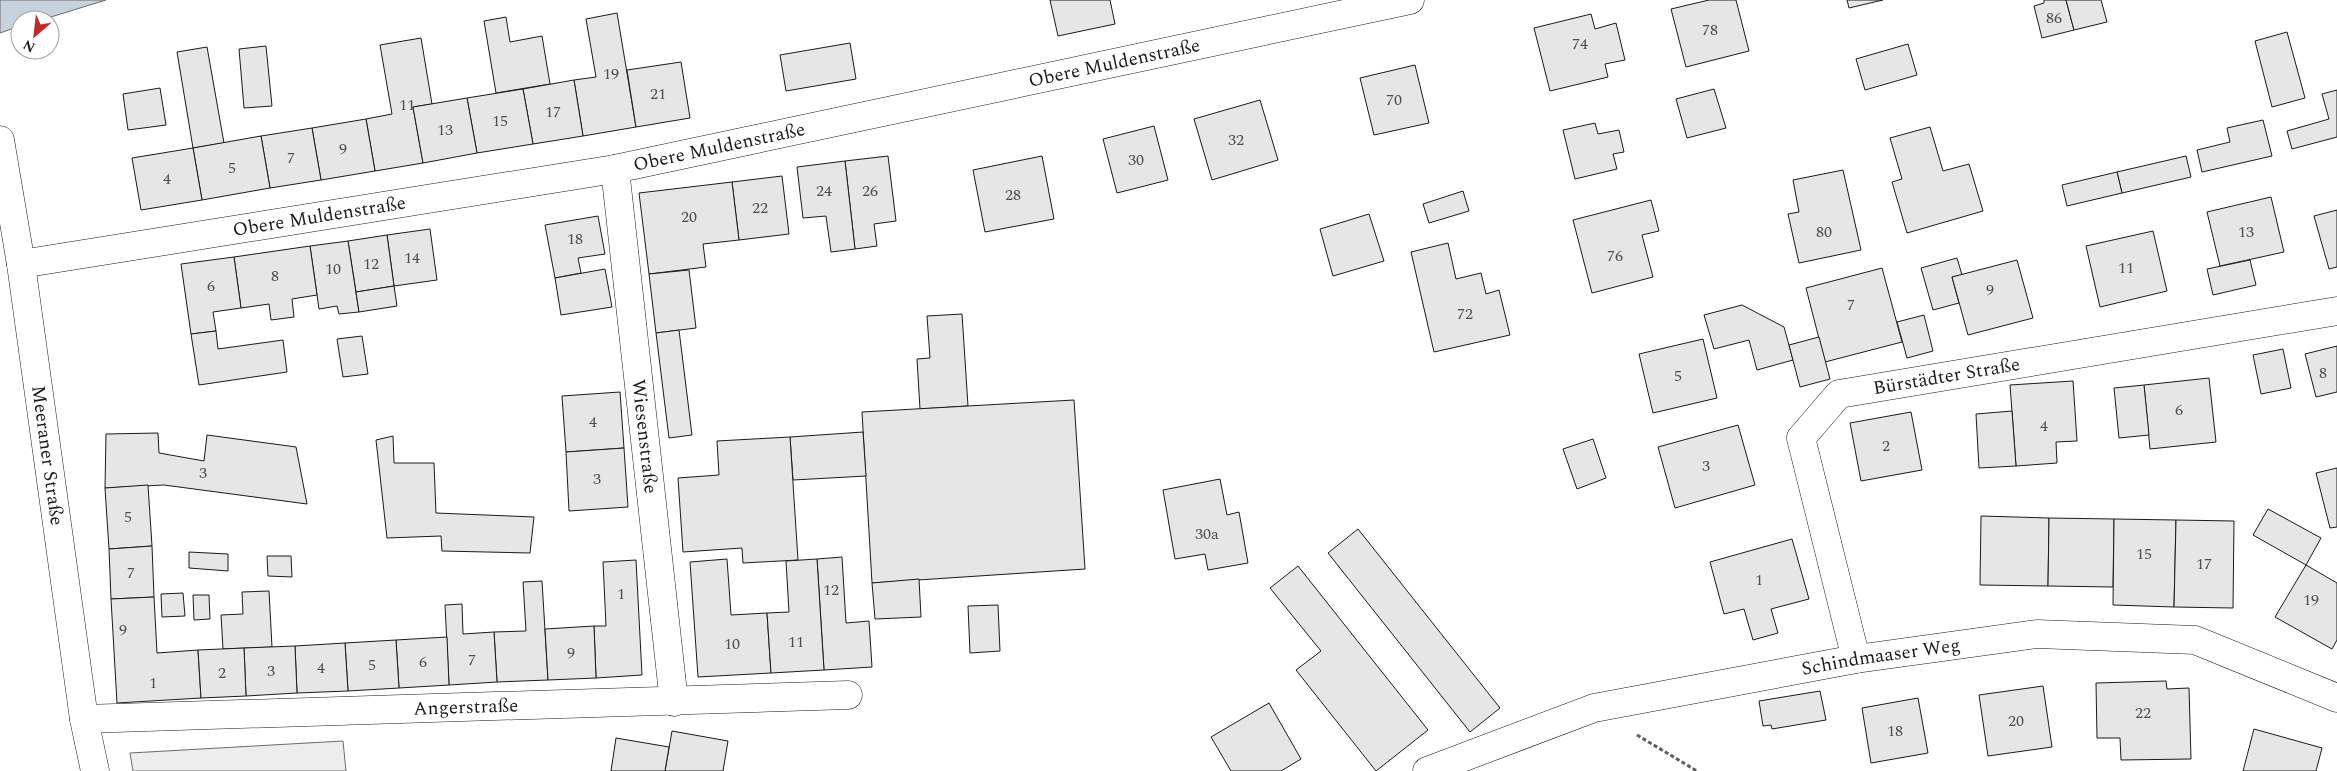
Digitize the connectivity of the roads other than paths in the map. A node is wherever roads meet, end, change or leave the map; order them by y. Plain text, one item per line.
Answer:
1 (1410, 0) edge
2 (0, 140) edge
3 (614, 169) junction
4 (21, 264) junction
5 (2337, 311) edge
6 (1856, 659) junction
7 (848, 695) dead end
8 (2337, 698) edge
9 (674, 702) junction
10 (84, 719) junction
11 (95, 771) edge
12 (1427, 771) edge

1 - 3 street, Obere Muldenstraße
2 - 4 street, Meeraner Straße
3 - 4 street, Obere Muldenstraße
3 - 9 street, Wiesenstraße
4 - 10 street, Meeraner Straße
5 - 6 street, Bürstädter Straße
6 - 8 street, Schindmaaser Weg
6 - 12 street, Schindmaaser Weg
7 - 9 street, Angerstraße
9 - 10 street, Angerstraße
10 - 11 street, Meeraner Straße

